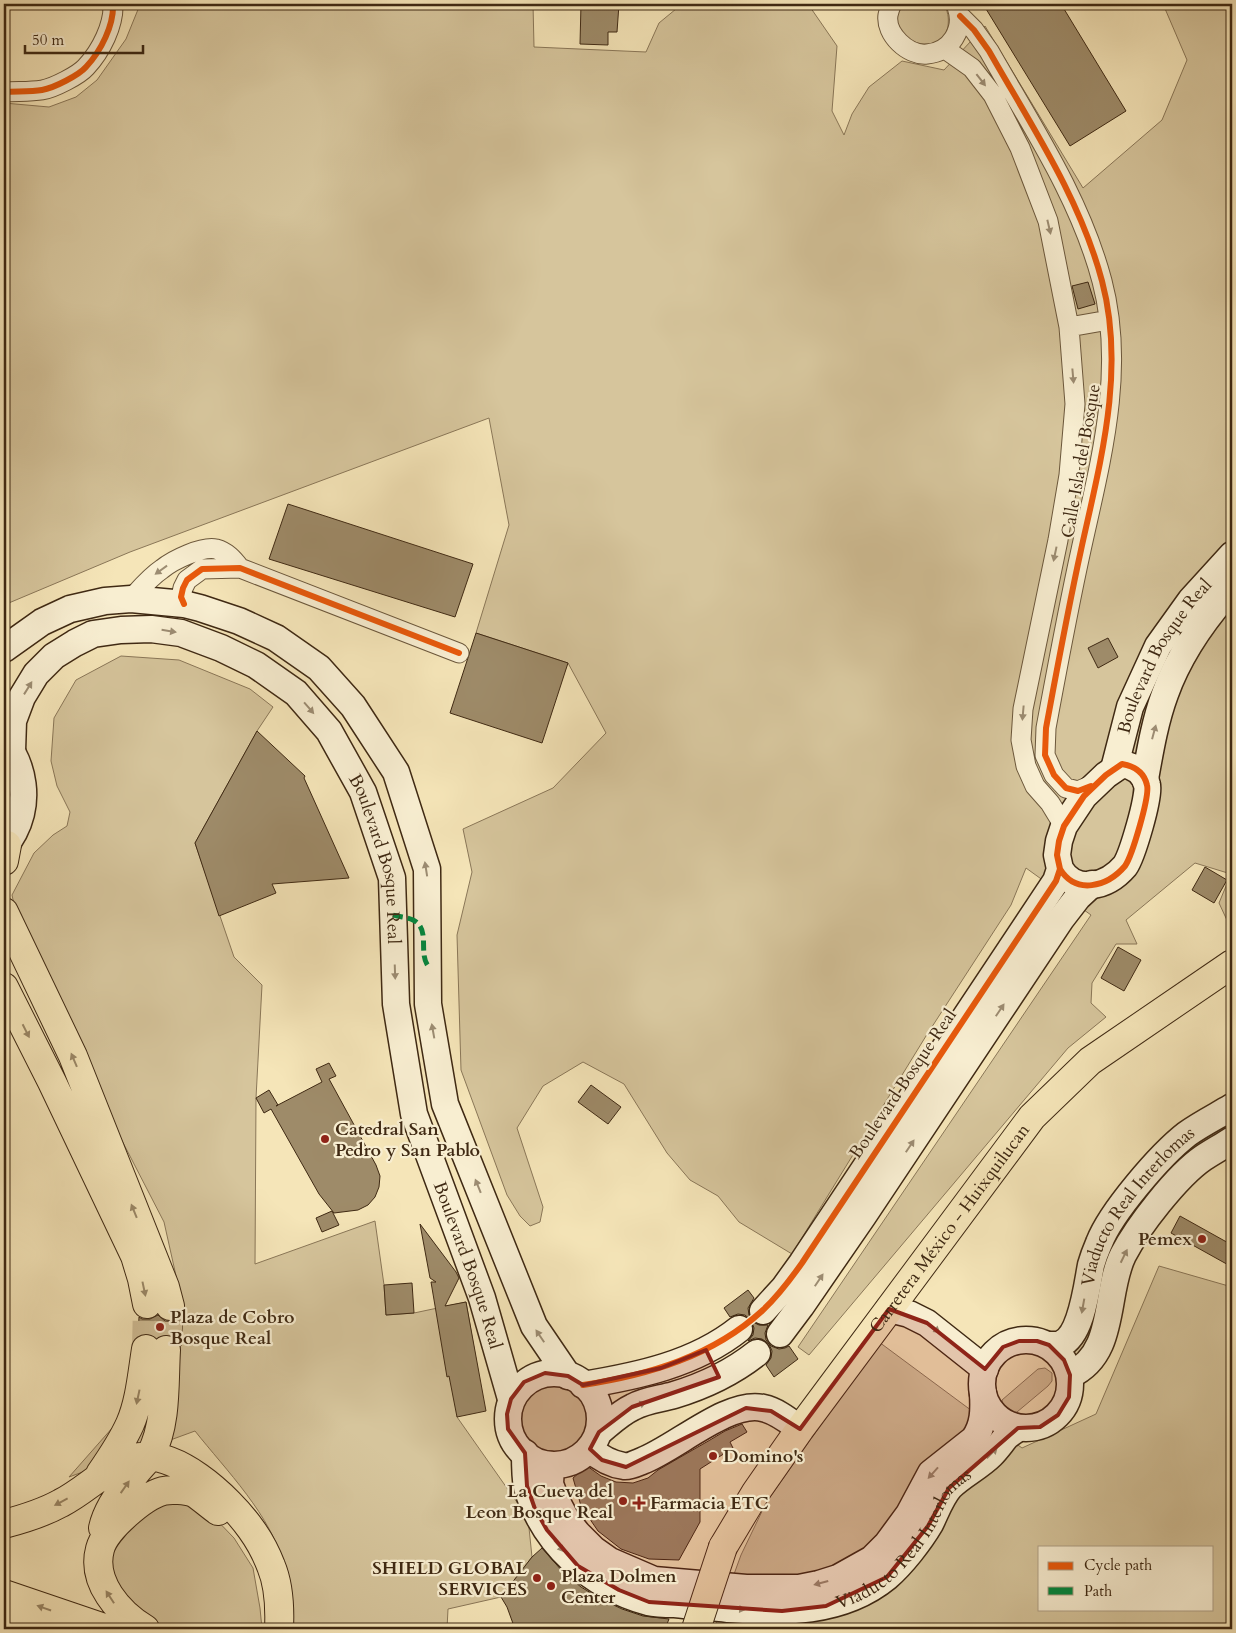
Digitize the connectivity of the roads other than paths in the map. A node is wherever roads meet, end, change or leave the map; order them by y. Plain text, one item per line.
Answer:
1 (113, 4) edge
2 (892, 4) edge
3 (958, 10) edge
4 (945, 49) junction
5 (9, 90) edge
6 (1109, 320) junction
7 (1069, 327) junction
8 (1232, 555) edge
9 (240, 568) junction
10 (1232, 588) edge
11 (131, 599) junction
12 (184, 604) junction
13 (4, 650) edge
14 (459, 653) dead end
15 (8, 746) edge
16 (1105, 776) junction
17 (1145, 780) junction
18 (1064, 826) junction
19 (5, 851) edge
20 (1060, 869) junction
21 (1092, 884) junction
22 (4, 912) edge
23 (1232, 964) edge
24 (35, 978) junction
25 (4, 989) edge
26 (1232, 1107) edge
27 (1232, 1140) edge
28 (142, 1252) junction
29 (793, 1297) junction
30 (159, 1305) tunnel mouth
31 (889, 1309) junction
32 (763, 1310) dead end
33 (739, 1329) dead end
34 (780, 1334) dead end
35 (1049, 1345) junction
36 (706, 1350) junction
37 (757, 1352) dead end
38 (1070, 1375) junction
39 (719, 1378) junction
40 (575, 1380) junction
41 (984, 1381) junction
42 (511, 1399) junction
43 (162, 1410) junction
44 (1018, 1428) junction
45 (800, 1429) junction
46 (595, 1441) junction
47 (525, 1453) junction
48 (150, 1456) junction
49 (551, 1465) junction
50 (192, 1472) junction
51 (95, 1481) junction
52 (4, 1524) edge
53 (100, 1547) junction
54 (4, 1594) edge
55 (107, 1629) edge
56 (146, 1629) edge
57 (268, 1629) edge
58 (279, 1629) edge
59 (696, 1629) edge

1 - 5 street
2 - 4 street
3 - 4 street
3 - 6 street, Calle Isla del Bosque
4 -> 7 street, Calle Isla del Bosque
6 - 7 street
6 - 16 street, Calle Isla del Bosque
7 -> 18 street, Calle Isla del Bosque
8 - 16 main road, Boulevard Bosque Real
9 -> 11 street
9 - 12 street
9 - 14 street
17 -> 10 main road, Boulevard Bosque Real
11 - 12 main road, Boulevard Bosque Real
11 - 13 main road, Boulevard Bosque Real
40 -> 12 main road, Boulevard Bosque Real
15 - 19 main road
15 -> 42 main road, Boulevard Bosque Real
16 - 17 main road
16 - 18 main road
17 - 21 main road, Boulevard Bosque Real
18 - 20 main road
20 - 21 main road
20 - 29 main road, Boulevard Bosque Real
29 -> 21 main road, Boulevard Bosque Real
22 - 24 main road
23 - 31 main road, Carretera México - Huixquilucan
24 - 25 main road
28 -> 24 main road
25 -> 28 main road
26 -> 35 main road, Viaducto Real Interlomas
38 -> 27 main road, Viaducto Real Interlomas
28 - 30 main road
29 - 32 main road, Boulevard Bosque Real
29 - 34 main road, Boulevard Bosque Real
31 -> 41 main road
31 - 45 main road, Carretera México - Huixquilucan
33 - 36 main road
35 - 38 main road
35 - 41 main road
36 - 39 street
36 - 40 main road
37 - 39 main road
38 - 44 main road
46 -> 39 main road
40 - 42 main road
40 - 46 main road
41 - 44 main road
41 -> 49 main road, Viaducto Real Interlomas
42 - 47 main road
43 - 48 main road
43 - 50 main road
43 -> 51 main road
47 -> 44 main road, Viaducto Real Interlomas
45 - 46 main road
45 - 59 main road, Carretera México - Huixquilucan, bridge
46 - 49 main road
47 - 49 main road
48 - 50 main road
48 - 51 main road
53 -> 48 main road
50 - 58 main road
51 -> 52 main road
56 -> 53 main road
53 - 57 main road
55 -> 54 main road

